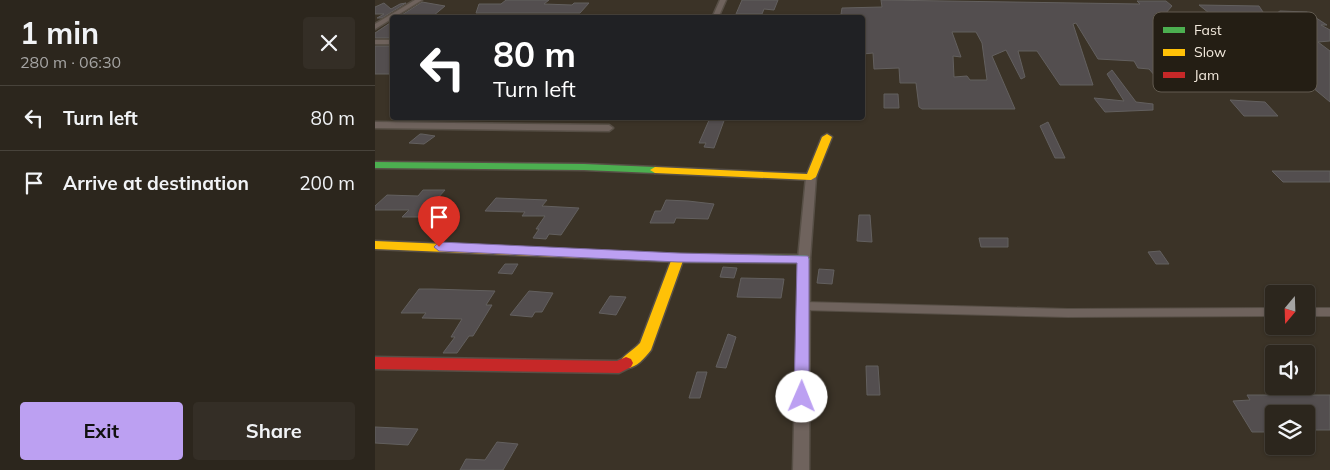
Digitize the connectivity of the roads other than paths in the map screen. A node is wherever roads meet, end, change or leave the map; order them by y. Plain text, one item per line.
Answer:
1 (419, 0) edge
2 (723, 0) edge
3 (395, 15) edge
4 (716, 15) edge
5 (390, 18) edge
6 (375, 27) edge
7 (375, 42) edge
8 (390, 42) edge
9 (375, 125) edge
10 (609, 128) dead end
11 (827, 137) dead end
12 (375, 165) edge
13 (811, 178) junction
14 (375, 245) edge
15 (678, 258) junction
16 (803, 259) junction
17 (803, 306) junction
18 (1265, 312) edge
19 (1315, 312) edge
20 (1330, 312) edge
21 (375, 363) edge
22 (801, 470) edge

1 - 3 street
2 - 4 street
5 - 6 street
7 - 8 street
9 - 10 street
11 - 13 street
12 - 13 street
13 - 16 street
14 - 15 street
15 - 16 street
15 - 21 street
16 - 17 street
17 - 18 lane
17 - 22 street
19 - 20 lane

